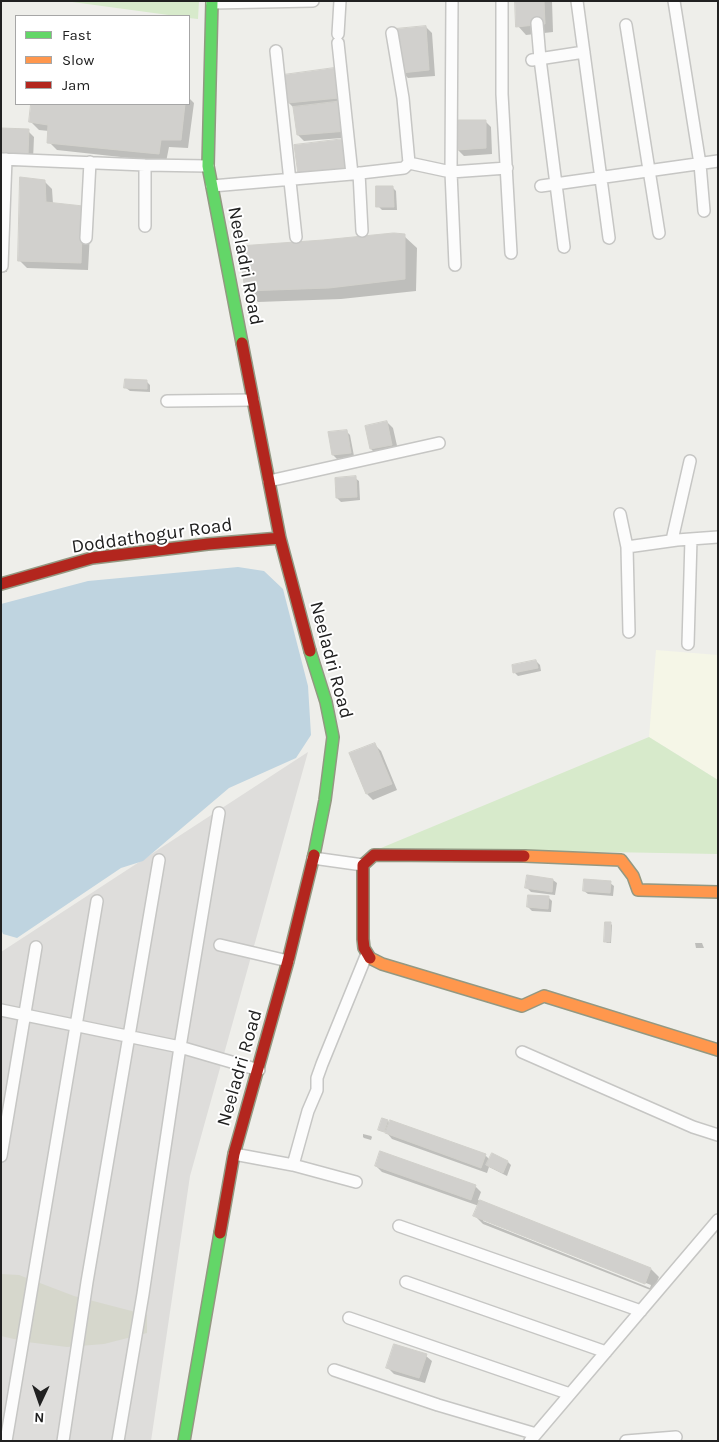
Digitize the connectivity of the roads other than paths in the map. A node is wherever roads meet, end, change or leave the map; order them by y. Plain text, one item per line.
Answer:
1 (313, 1) edge
2 (340, 1) edge
3 (452, 1) edge
4 (502, 1) edge
5 (577, 1) edge
6 (674, 1) edge
7 (212, 2) edge
8 (537, 23) dead end
9 (626, 25) dead end
10 (392, 33) dead end
11 (276, 51) dead end
12 (584, 52) junction
13 (536, 59) junction
14 (4, 159) edge
15 (718, 161) edge
16 (90, 162) junction
17 (408, 163) junction
18 (700, 164) junction
19 (145, 165) junction
20 (208, 166) junction
21 (506, 168) junction
22 (650, 171) junction
23 (451, 172) junction
24 (356, 174) junction
25 (601, 177) junction
26 (289, 180) junction
27 (556, 184) junction
28 (212, 186) junction
29 (541, 186) dead end
30 (704, 211) dead end
31 (145, 226) dead end
32 (362, 231) dead end
33 (659, 233) dead end
34 (296, 237) dead end
35 (86, 238) dead end
36 (609, 238) dead end
37 (564, 247) dead end
38 (511, 254) dead end
39 (455, 265) dead end
40 (2, 266) edge
41 (253, 400) junction
42 (167, 401) dead end
43 (440, 443) dead end
44 (690, 461) dead end
45 (269, 481) junction
46 (620, 514) dead end
47 (718, 537) edge
48 (280, 538) junction
49 (691, 539) junction
50 (672, 540) junction
51 (627, 547) junction
52 (1, 584) edge
53 (629, 632) dead end
54 (688, 644) dead end
55 (219, 813) dead end
56 (313, 858) junction
57 (159, 860) dead end
58 (363, 865) junction
59 (718, 892) edge
60 (98, 901) dead end
61 (220, 945) dead end
62 (36, 947) dead end
63 (366, 956) junction
64 (288, 961) junction
65 (1, 1010) edge
66 (26, 1015) junction
67 (76, 1025) junction
68 (128, 1037) junction
69 (180, 1047) junction
70 (718, 1050) edge
71 (522, 1052) dead end
72 (259, 1070) junction
73 (718, 1135) edge
74 (234, 1154) junction
75 (1, 1156) edge
76 (293, 1165) junction
77 (356, 1182) dead end
78 (718, 1220) edge
79 (399, 1226) dead end
80 (406, 1282) dead end
81 (641, 1311) junction
82 (349, 1318) dead end
83 (606, 1352) junction
84 (334, 1370) dead end
85 (570, 1394) junction
86 (533, 1437) edge
87 (676, 1438) dead end
88 (6, 1441) edge
89 (63, 1441) edge
90 (118, 1441) edge
91 (184, 1441) edge
92 (626, 1441) edge

1 - 7 street
2 - 24 street
3 - 23 street
4 - 21 street
5 - 12 street
6 - 18 street
7 - 20 street, Neeladri Road
8 - 13 street
9 - 22 street
10 - 17 street
11 - 26 street
12 - 13 street
12 - 25 street
13 - 27 street
14 - 16 street
14 - 40 street
15 - 18 street
16 - 19 street
16 - 35 street
17 - 23 street
17 - 24 street
18 - 22 street
18 - 30 street
19 - 20 street
19 - 31 street
20 - 28 street, Neeladri Road
21 - 23 street
21 - 38 street
22 - 25 street
22 - 33 street
23 - 39 street
24 - 26 street
24 - 32 street
25 - 27 street
25 - 36 street
26 - 28 street
26 - 34 street
27 - 29 street
27 - 37 street
28 - 41 street, Neeladri Road
41 - 42 street
41 - 45 street, Neeladri Road
43 - 45 street
44 - 50 street
45 - 48 street, Neeladri Road
46 - 51 street
47 - 49 street
48 - 52 street, Doddathogur Road
48 - 56 street, Neeladri Road
49 - 50 street
49 - 54 street
50 - 51 street
51 - 53 street
55 - 69 street
56 - 58 street
56 - 64 street, Neeladri Road
57 - 68 street
58 - 59 street
58 - 63 street
60 - 67 street
61 - 64 street
62 - 66 street
63 - 70 street
63 - 76 street
64 - 72 street, Neeladri Road
65 - 66 street
66 - 67 street
66 - 75 street
67 - 68 street
67 - 88 street
68 - 69 street
68 - 89 street
69 - 72 street
69 - 90 street
71 - 73 street
72 - 74 street, Neeladri Road
74 - 76 street
74 - 91 street, Neeladri Road
76 - 77 street
78 - 81 street
79 - 81 street
80 - 83 street
81 - 83 street
82 - 85 street
83 - 85 street
84 - 86 street
85 - 86 street
87 - 92 street

